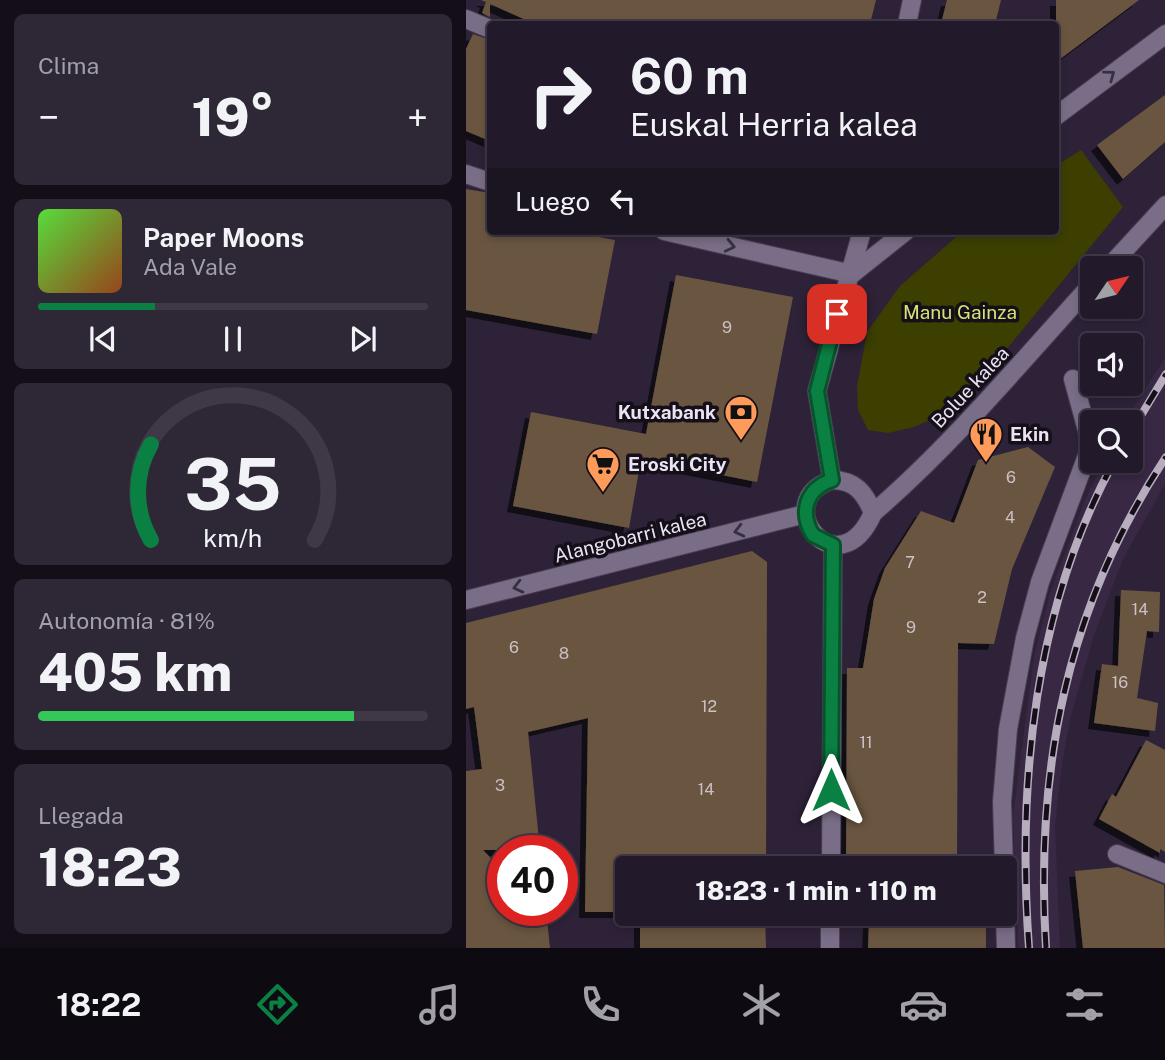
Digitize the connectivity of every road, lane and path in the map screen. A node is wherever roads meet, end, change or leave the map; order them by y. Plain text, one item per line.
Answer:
1 (912, 0) edge
2 (466, 19) edge
3 (908, 21) edge
4 (487, 28) edge
5 (1165, 34) edge
6 (1059, 115) edge
7 (466, 174) edge
8 (487, 181) edge
9 (1165, 205) edge
10 (681, 235) edge
11 (861, 235) edge
12 (901, 235) edge
13 (1119, 256) edge
14 (852, 274) junction
15 (1080, 297) edge
16 (1073, 379) dead end
17 (832, 480) junction
18 (873, 513) junction
19 (805, 514) junction
20 (833, 545) junction
21 (466, 600) edge
22 (1117, 854) dead end
23 (831, 856) edge
24 (1004, 856) edge
25 (1165, 874) edge
26 (830, 926) edge
27 (1005, 926) edge
28 (830, 948) edge
29 (1006, 948) edge

1 - 3 street
2 - 4 street
6 -> 5 street
7 - 8 street
9 - 13 street
10 -> 14 street
11 - 14 street
12 - 14 street
14 - 17 street
15 - 18 street, Bolue kalea
16 - 24 street
17 - 18 street
17 - 19 street
18 - 20 street
19 - 20 street
19 -> 21 street, Alangobarri kalea
20 - 23 street
22 - 25 street
26 - 28 street
27 - 29 street

